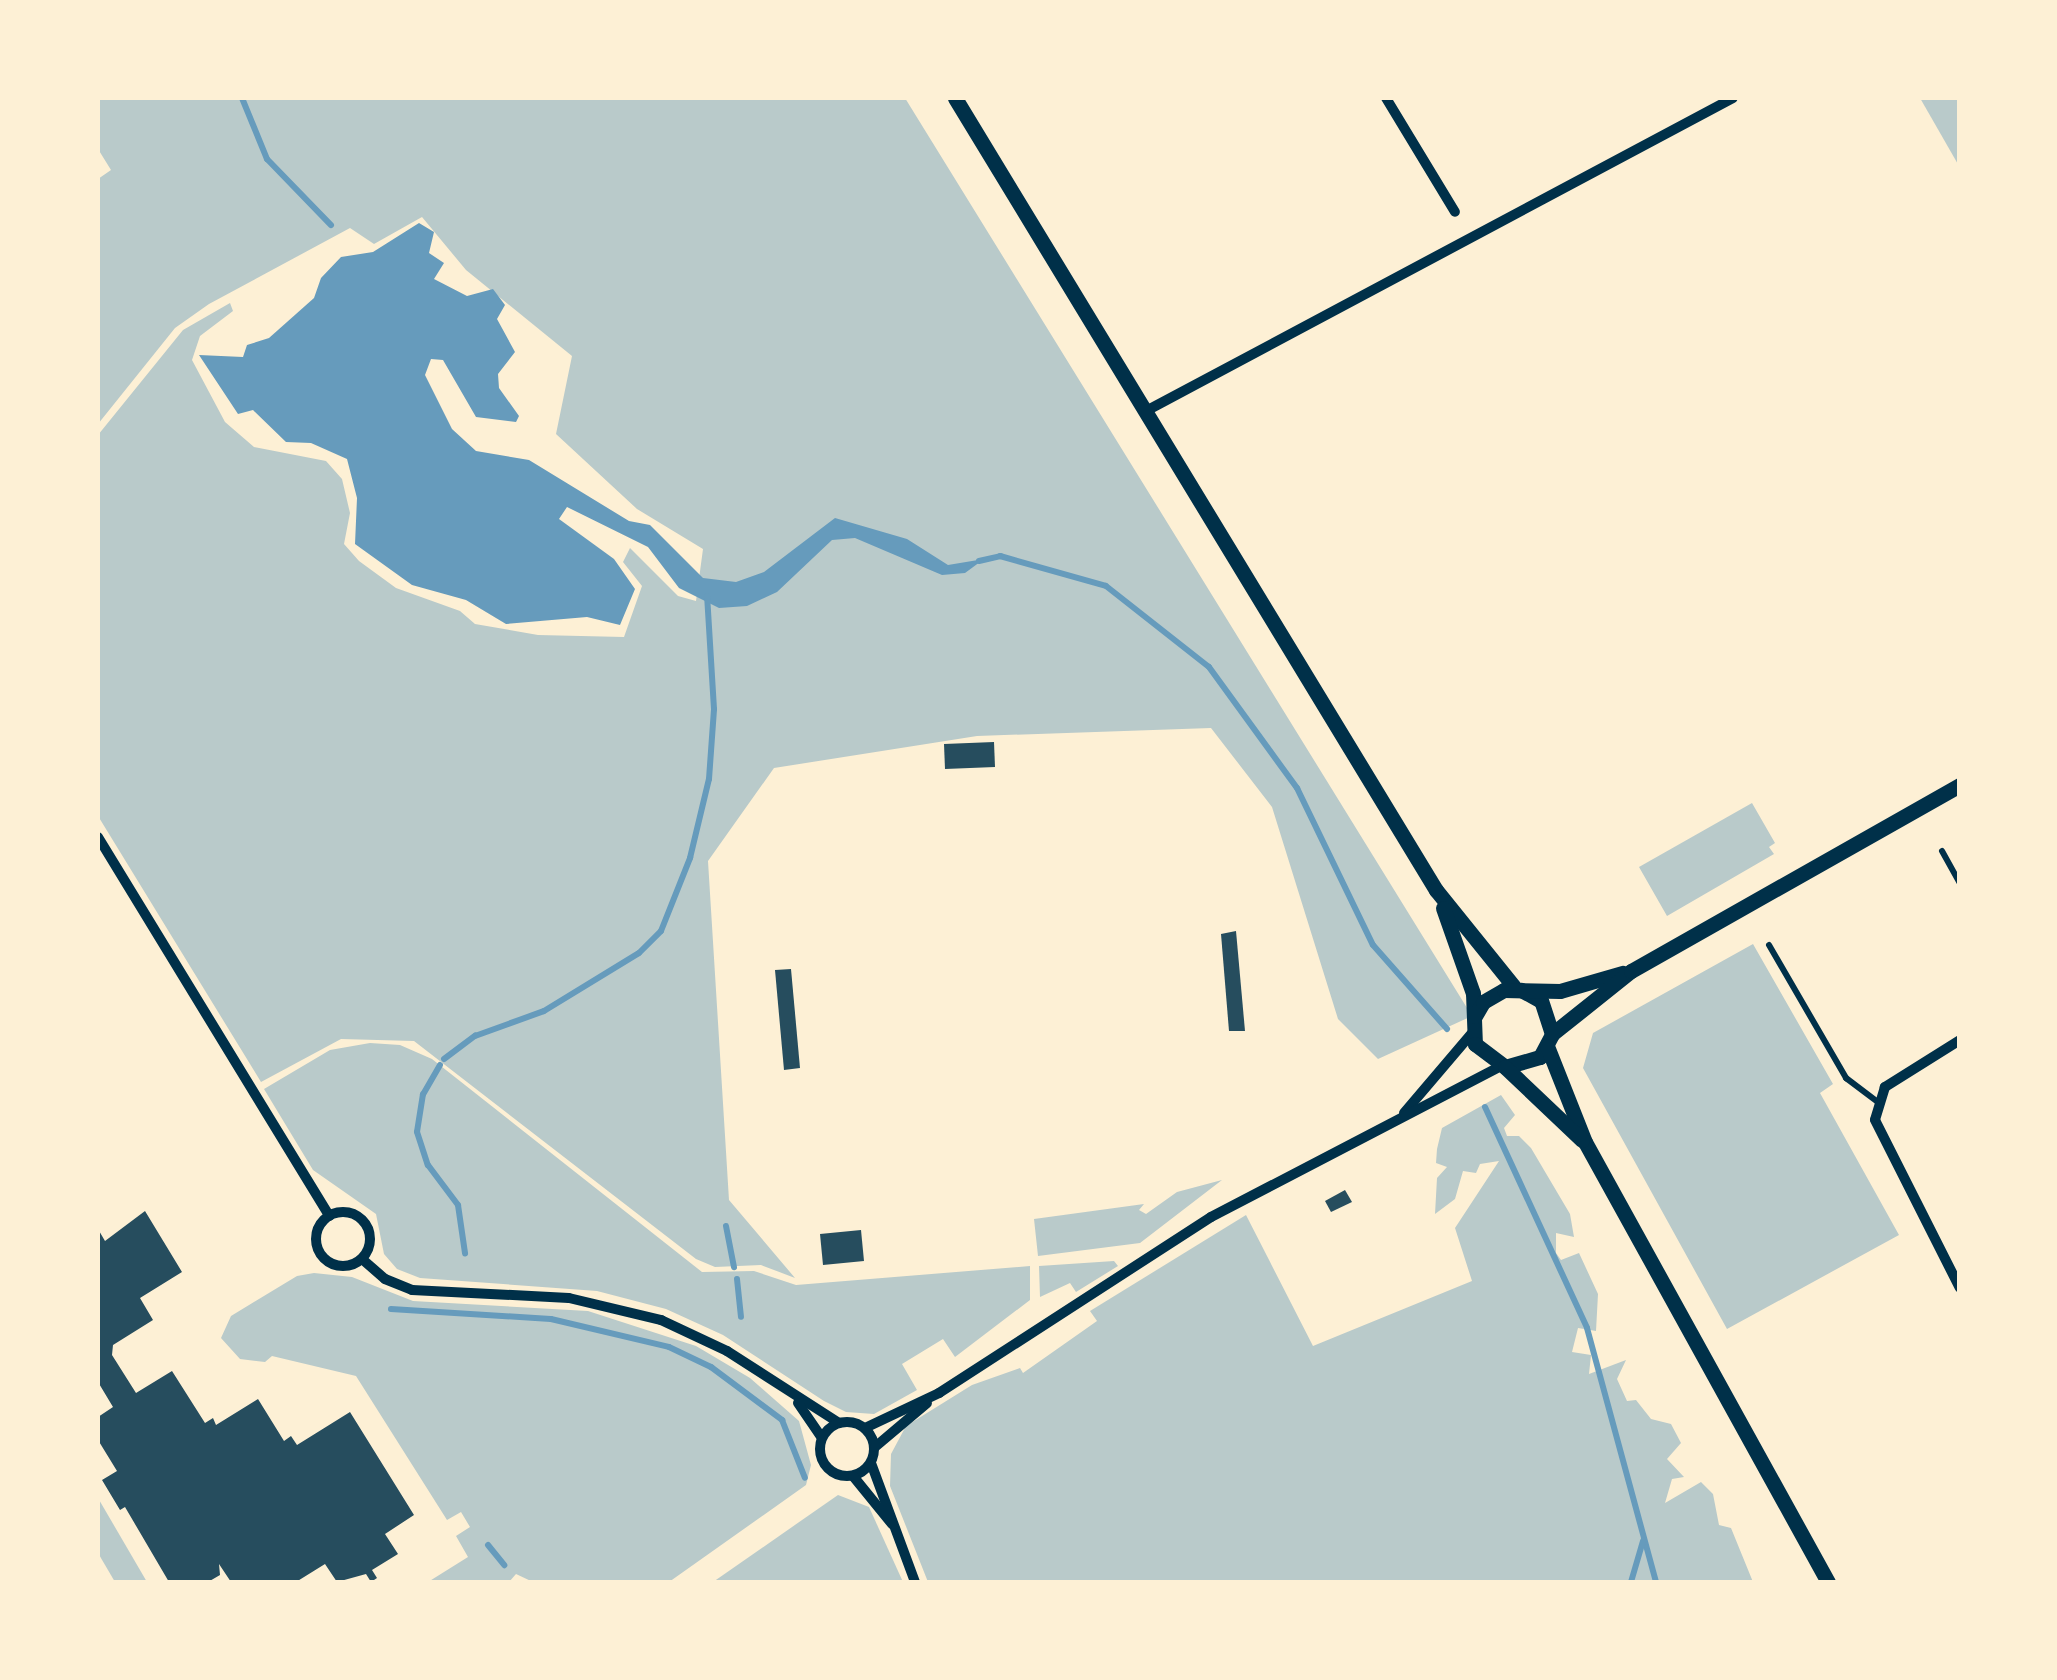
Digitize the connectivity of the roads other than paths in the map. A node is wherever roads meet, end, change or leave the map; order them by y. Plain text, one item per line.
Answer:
1 (955, 98) edge
2 (1386, 98) edge
3 (1733, 98) edge
4 (1455, 212) dead end
5 (1146, 411) junction
6 (1960, 784) edge
7 (98, 837) edge
8 (1942, 851) dead end
9 (1960, 883) edge
10 (1436, 890) junction
11 (1769, 945) dead end
12 (1631, 971) junction
13 (1519, 989) junction
14 (1473, 1028) junction
15 (1550, 1040) junction
16 (1960, 1040) edge
17 (1503, 1067) junction
18 (1878, 1102) junction
19 (1400, 1117) junction
20 (1585, 1142) junction
21 (329, 1216) junction
22 (362, 1259) junction
23 (1960, 1288) edge
24 (939, 1392) junction
25 (794, 1398) junction
26 (839, 1423) junction
27 (866, 1428) junction
28 (822, 1438) junction
29 (874, 1447) junction
30 (871, 1462) junction
31 (853, 1476) junction
32 (893, 1525) junction
33 (915, 1582) edge
34 (1828, 1582) edge

1 - 5 street
2 - 4 street
3 - 5 street
5 - 10 street
6 - 12 street
7 - 21 street
8 - 9 lane
10 - 13 street
10 - 14 street
11 - 18 lane
12 - 13 street
12 - 15 street
13 - 14 street
13 - 15 street
14 - 17 street
14 - 19 street
15 - 17 street
15 - 20 street
16 - 18 street
17 - 19 street
17 - 20 street
18 - 23 street
19 - 24 street
20 - 34 street
21 - 22 street
21 - 22 street
22 - 25 street
24 - 27 street
24 - 29 street
25 - 26 street
25 - 28 street
26 - 27 street
26 - 28 street
27 - 29 street
28 - 31 street
29 - 30 street
30 - 31 street
30 - 32 street
31 - 32 street
32 - 33 street

